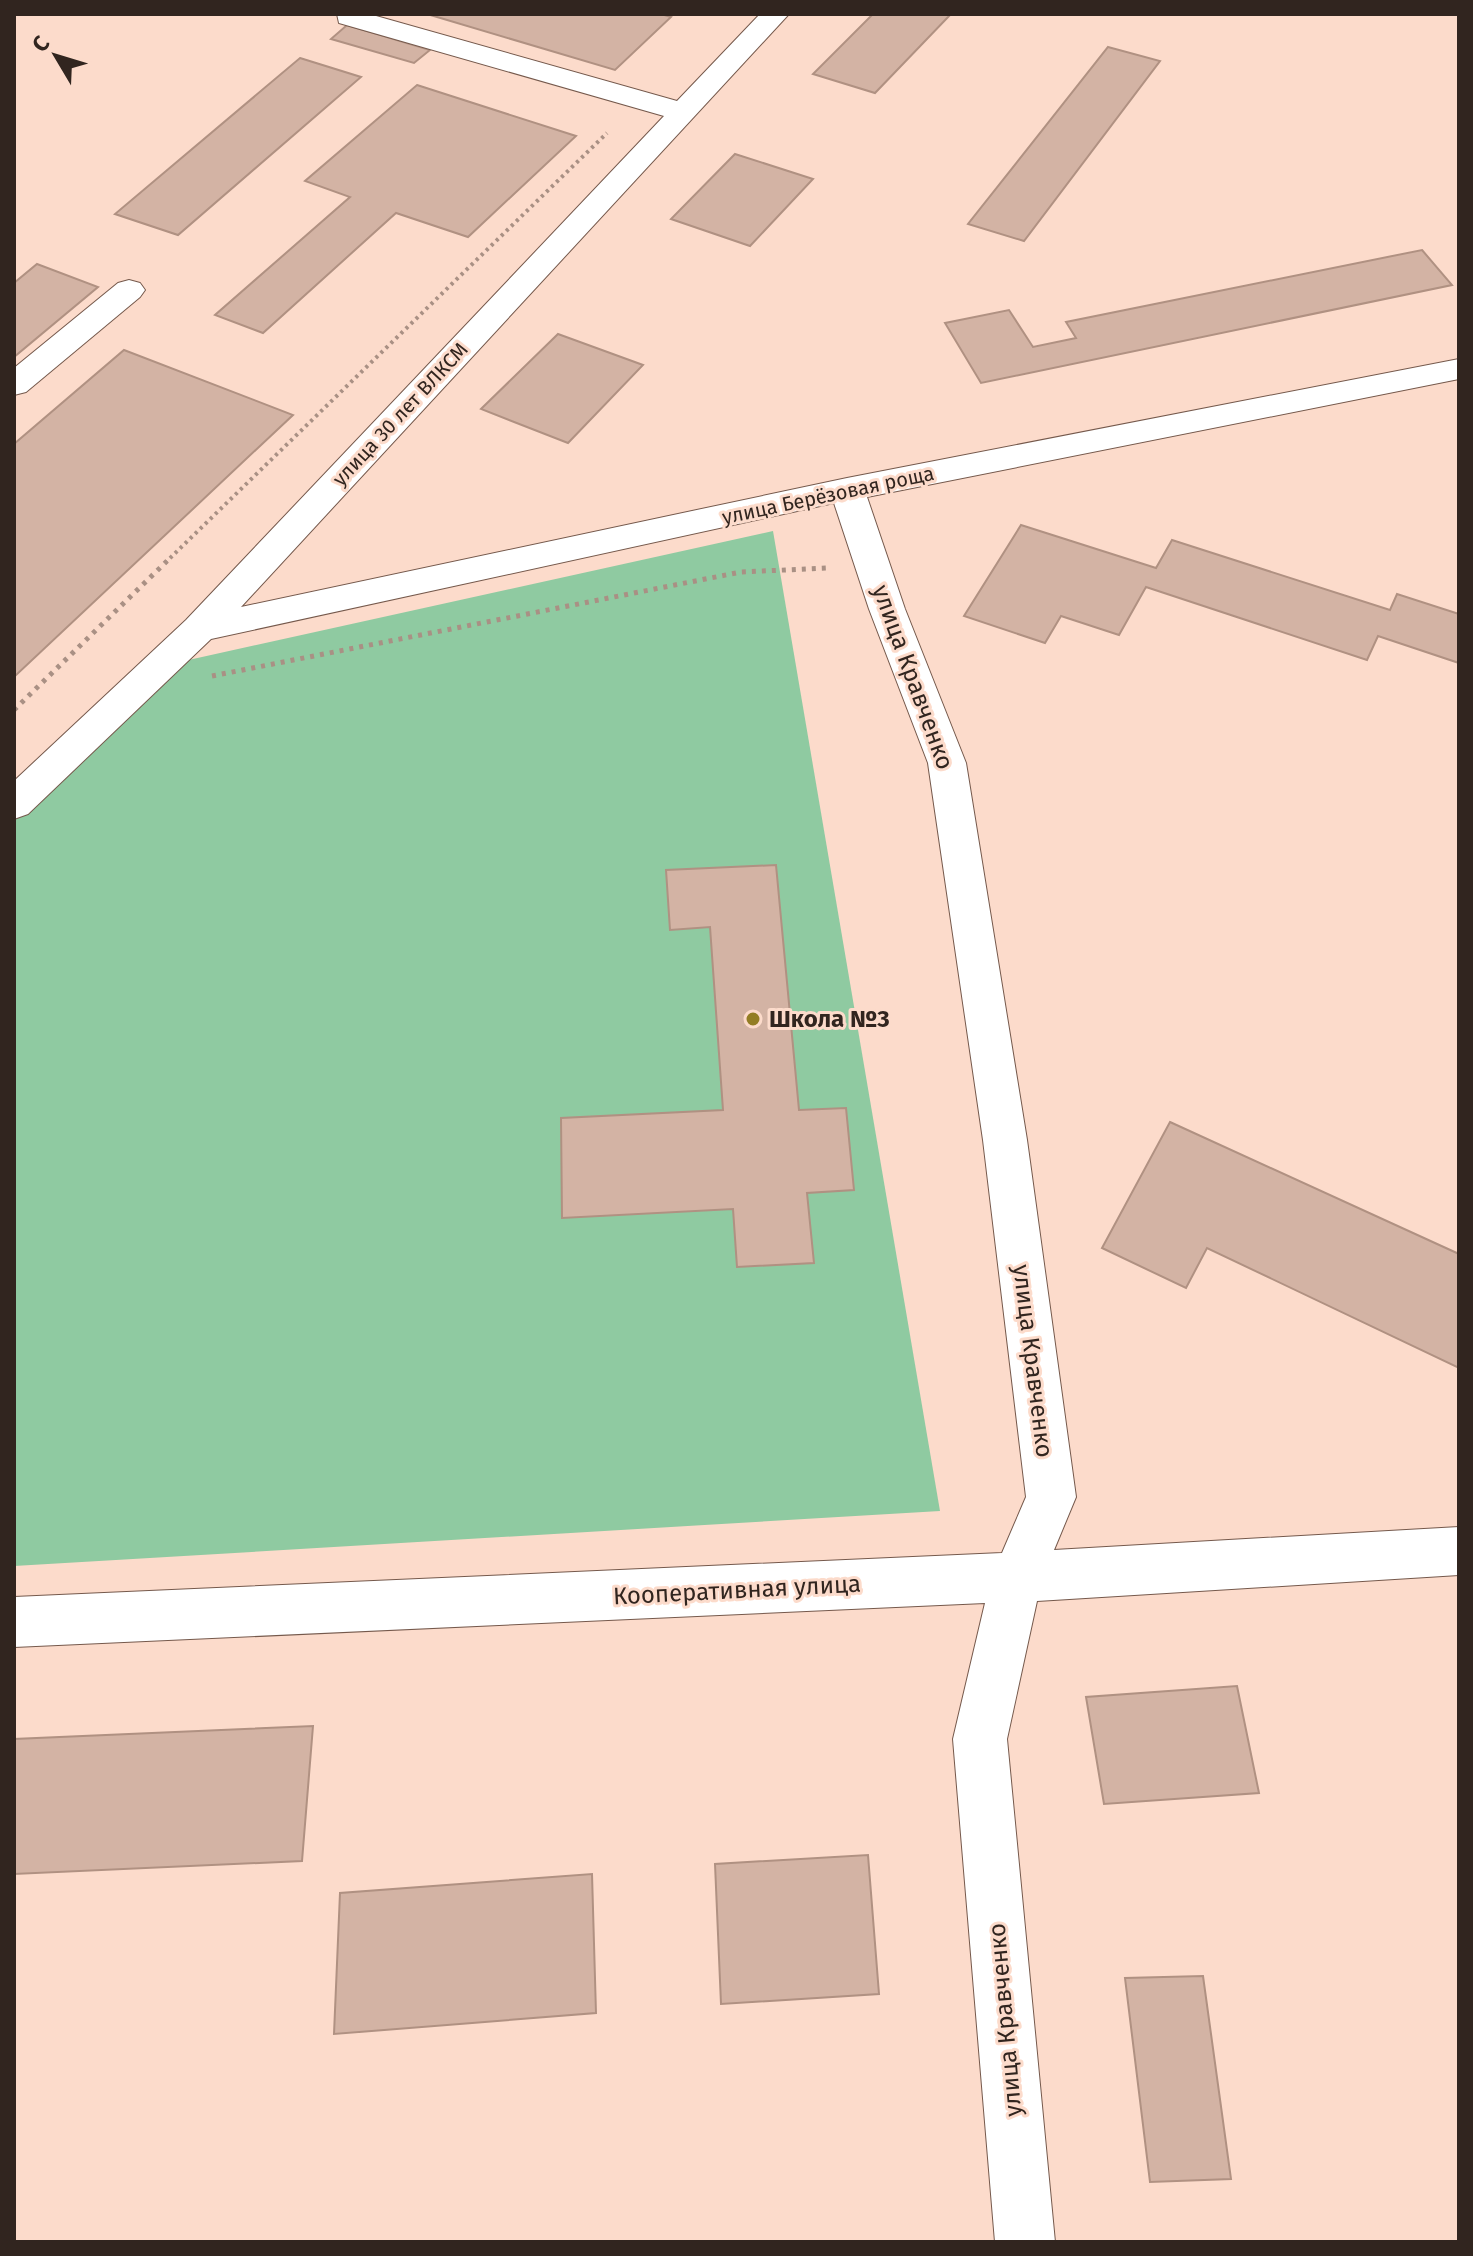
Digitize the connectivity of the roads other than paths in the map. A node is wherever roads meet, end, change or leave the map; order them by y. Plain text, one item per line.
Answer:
1 (775, 14) edge
2 (349, 17) dead end
3 (683, 112) junction
4 (129, 290) dead end
5 (1459, 369) edge
6 (14, 385) edge
7 (847, 489) junction
8 (199, 629) junction
9 (14, 804) edge
10 (1459, 1551) edge
11 (1017, 1577) junction
12 (14, 1622) edge
13 (1025, 2242) edge

1 - 3 street, улица 30 лет ВЛКСМ
2 - 3 street
3 - 8 street, улица 30 лет ВЛКСМ
4 - 6 street
5 - 7 street, улица Берёзовая роща
7 - 8 street, улица Берёзовая роща
7 - 11 street, улица Кравченко
8 - 9 street, улица 30 лет ВЛКСМ
10 - 11 street, Кооперативная улица
11 - 12 street, Кооперативная улица
11 - 13 street, улица Кравченко

